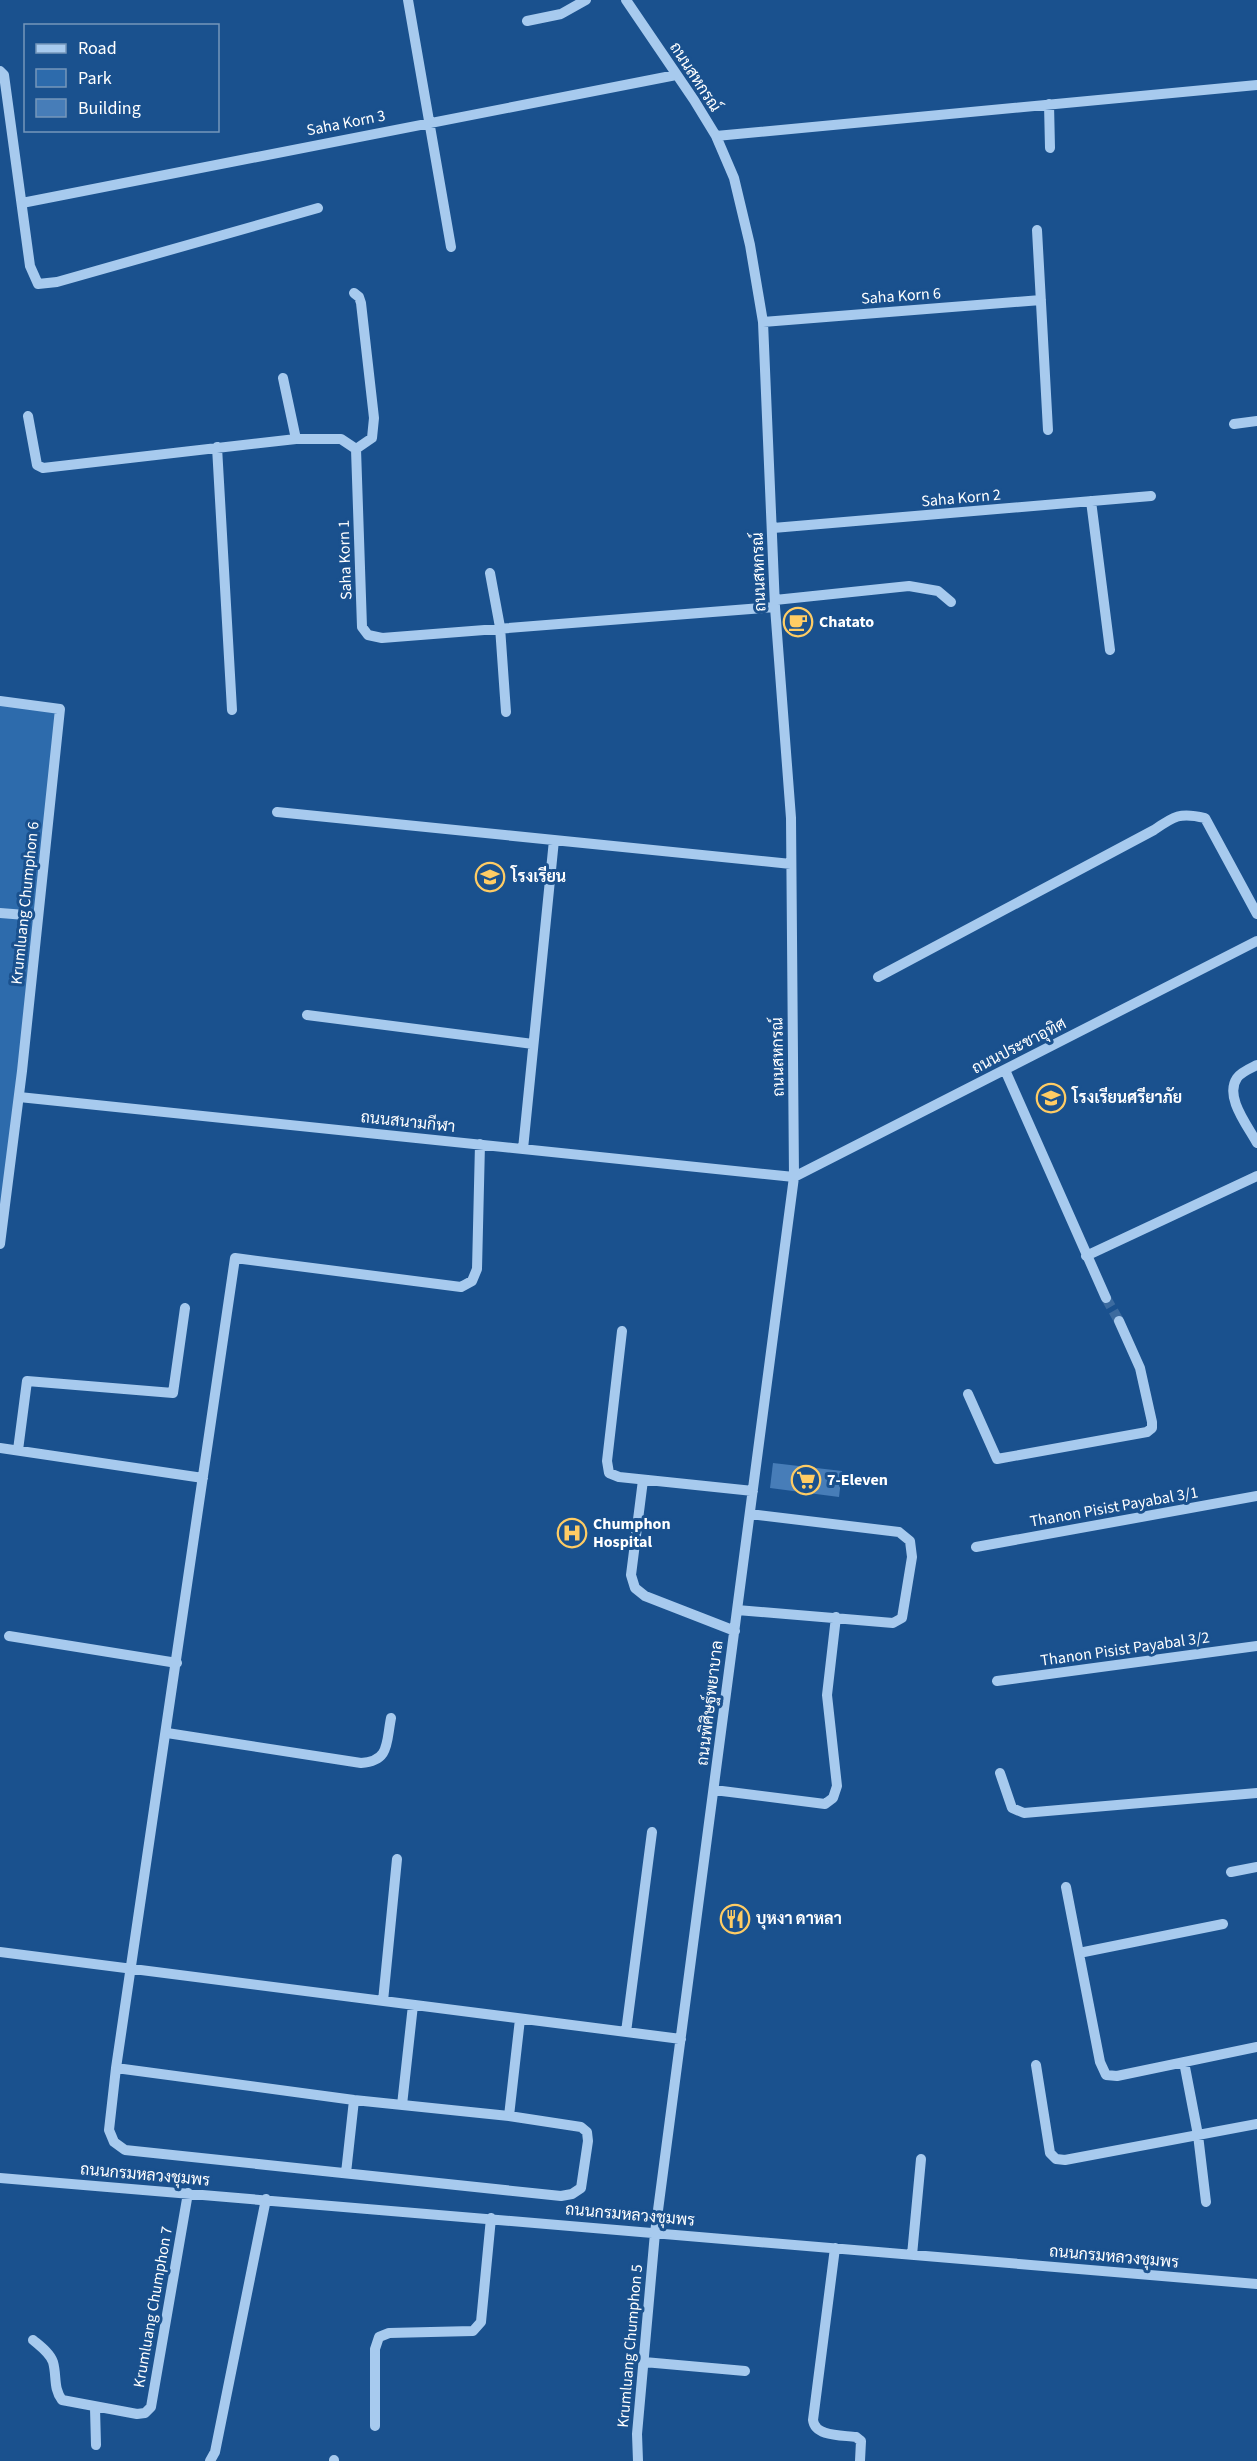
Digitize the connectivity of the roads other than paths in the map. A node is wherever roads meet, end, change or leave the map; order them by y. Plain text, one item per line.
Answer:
1 (408, 0) edge
2 (586, 0) edge
3 (626, 0) edge
4 (527, 21) dead end
5 (0, 71) edge
6 (676, 75) junction
7 (1257, 85) edge
8 (1049, 104) junction
9 (429, 122) junction
10 (716, 136) junction
11 (1050, 148) dead end
12 (22, 203) junction
13 (318, 208) dead end
14 (1037, 230) dead end
15 (451, 247) dead end
16 (354, 293) dead end
17 (1041, 300) junction
18 (764, 322) junction
19 (283, 378) dead end
20 (28, 416) dead end
21 (1257, 421) edge
22 (1234, 424) dead end
23 (1048, 430) dead end
24 (296, 439) junction
25 (217, 447) junction
26 (356, 449) junction
27 (1151, 496) dead end
28 (1091, 501) junction
29 (773, 528) junction
30 (490, 573) dead end
31 (951, 602) dead end
32 (775, 603) junction
33 (500, 627) junction
34 (1110, 650) dead end
35 (0, 701) edge
36 (231, 710) dead end
37 (506, 712) dead end
38 (277, 812) dead end
39 (554, 840) junction
40 (791, 864) junction
41 (0, 913) edge
42 (1257, 914) edge
43 (39, 916) junction
44 (1257, 940) edge
45 (878, 977) dead end
46 (307, 1014) dead end
47 (534, 1044) junction
48 (1257, 1065) edge
49 (1005, 1070) junction
50 (19, 1097) junction
51 (1257, 1143) edge
52 (480, 1144) junction
53 (524, 1149) junction
54 (1257, 1176) edge
55 (794, 1177) junction
56 (0, 1244) edge
57 (1086, 1256) junction
58 (1106, 1298) tunnel mouth
59 (185, 1308) dead end
60 (1119, 1322) tunnel mouth
61 (622, 1331) dead end
62 (968, 1394) dead end
63 (0, 1448) edge
64 (18, 1450) junction
65 (204, 1478) junction
66 (643, 1480) junction
67 (753, 1491) junction
68 (1257, 1496) edge
69 (750, 1514) junction
70 (976, 1547) dead end
71 (737, 1610) junction
72 (836, 1617) junction
73 (735, 1631) junction
74 (9, 1636) dead end
75 (1257, 1646) edge
76 (177, 1663) junction
77 (997, 1681) dead end
78 (391, 1718) dead end
79 (167, 1733) junction
80 (1000, 1773) dead end
81 (714, 1790) junction
82 (1257, 1793) edge
83 (652, 1832) dead end
84 (397, 1859) dead end
85 (1257, 1868) edge
86 (1231, 1872) dead end
87 (1066, 1887) dead end
88 (1223, 1923) dead end
89 (0, 1952) edge
90 (1079, 1953) junction
91 (133, 1969) junction
92 (384, 2001) junction
93 (413, 2005) junction
94 (520, 2019) junction
95 (626, 2032) junction
96 (681, 2039) junction
97 (1257, 2047) edge
98 (1184, 2062) junction
99 (1036, 2065) dead end
100 (116, 2068) junction
101 (354, 2100) junction
102 (402, 2105) junction
103 (509, 2116) junction
104 (1257, 2124) edge
105 (1197, 2135) junction
106 (921, 2159) dead end
107 (346, 2173) junction
108 (0, 2178) edge
109 (188, 2193) junction
110 (266, 2199) junction
111 (1206, 2202) dead end
112 (491, 2218) junction
113 (655, 2233) junction
114 (835, 2248) junction
115 (912, 2255) junction
116 (1257, 2284) edge
117 (33, 2340) dead end
118 (644, 2362) junction
119 (745, 2371) dead end
120 (95, 2408) junction
121 (375, 2426) dead end
122 (96, 2445) dead end
123 (210, 2461) edge
124 (638, 2461) edge
125 (861, 2461) edge

1 - 9 street
2 - 4 street
3 - 6 street, ถนนสหกรณ์
5 - 12 street
6 - 9 street, Saha Korn 3
6 - 10 street, ถนนสหกรณ์
7 - 8 street
8 - 10 street
8 - 11 street
9 - 12 street, Saha Korn 3
9 - 15 street
10 - 18 street, ถนนสหกรณ์
12 - 13 street
14 - 17 street
16 - 26 street
17 - 18 street, Saha Korn 6
17 - 23 street
18 - 29 street, ถนนสหกรณ์
19 - 24 street
20 - 25 street
21 - 22 street
24 - 25 street
24 - 26 street
25 - 36 street
26 - 33 street, Saha Korn 1
27 - 28 street, Saha Korn 2
28 - 29 street, Saha Korn 2
28 - 34 street
29 - 32 street, ถนนสหกรณ์
30 - 33 street
31 - 32 street, Saha Korn 1
32 - 33 street, Saha Korn 1
32 - 40 street, ถนนสหกรณ์
33 - 37 street
35 - 43 street, Krumluang Chumphon 6
38 - 39 street
39 - 40 street
39 - 47 street
40 - 55 street, ถนนสหกรณ์
41 - 43 street
42 - 45 street
43 - 50 street, Krumluang Chumphon 6
44 - 49 street, ถนนประชาอุทิศ
46 - 47 street
47 - 53 street
48 - 51 street
49 - 55 street, ถนนประชาอุทิศ
49 - 57 street
50 - 52 street, ถนนสนามกีฬา
50 - 56 street, Krumluang Chumphon 6
52 - 53 street, ถนนสนามกีฬา
52 - 65 street
53 - 55 street, ถนนสนามกีฬา
54 - 57 street
55 - 67 street, ถนนพิศิษฐ์พยาบาล
57 - 58 street
59 - 64 street
60 - 62 street
61 - 66 street
63 - 64 street
64 - 65 street
65 - 76 street
66 - 67 street
66 - 73 street
67 - 69 street, ถนนพิศิษฐ์พยาบาล
68 - 70 street, Thanon Pisist Payabal 3/1
69 - 71 street, ถนนพิศิษฐ์พยาบาล
69 - 72 street
71 - 72 street
71 - 73 street, ถนนพิศิษฐ์พยาบาล
72 - 81 street
73 - 81 street, ถนนพิศิษฐ์พยาบาล
74 - 76 street
75 - 77 street, Thanon Pisist Payabal 3/2
76 - 79 street
78 - 79 street
79 - 91 street
80 - 82 street
81 - 96 street, ถนนพิศิษฐ์พยาบาล
83 - 95 street
84 - 92 street
85 - 86 street
87 - 90 street
88 - 90 street
89 - 91 street
90 - 98 street
91 - 92 street
91 - 100 street
92 - 93 street
93 - 94 street
93 - 102 street
94 - 95 street
94 - 103 street
95 - 96 street
96 - 113 street, ถนนพิศิษฐ์พยาบาล
97 - 98 street
98 - 105 street
99 - 105 street
100 - 101 street
100 - 107 street
101 - 102 street
101 - 107 street
102 - 103 street
103 - 107 street
104 - 105 street
105 - 111 street
106 - 115 street
108 - 109 street, ถนนกรมหลวงชุมพร
109 - 110 street, ถนนกรมหลวงชุมพร
109 - 120 street, Krumluang Chumphon 7
110 - 112 street, ถนนกรมหลวงชุมพร
110 - 123 street
112 - 113 street, ถนนกรมหลวงชุมพร
112 - 121 street
113 - 114 street, ถนนกรมหลวงชุมพร
113 - 118 street, Krumluang Chumphon 5
114 - 115 street, ถนนกรมหลวงชุมพร
114 - 125 street
115 - 116 street, ถนนกรมหลวงชุมพร
117 - 120 street, Krumluang Chumphon 7
118 - 119 street
118 - 124 street, Krumluang Chumphon 5
120 - 122 street

